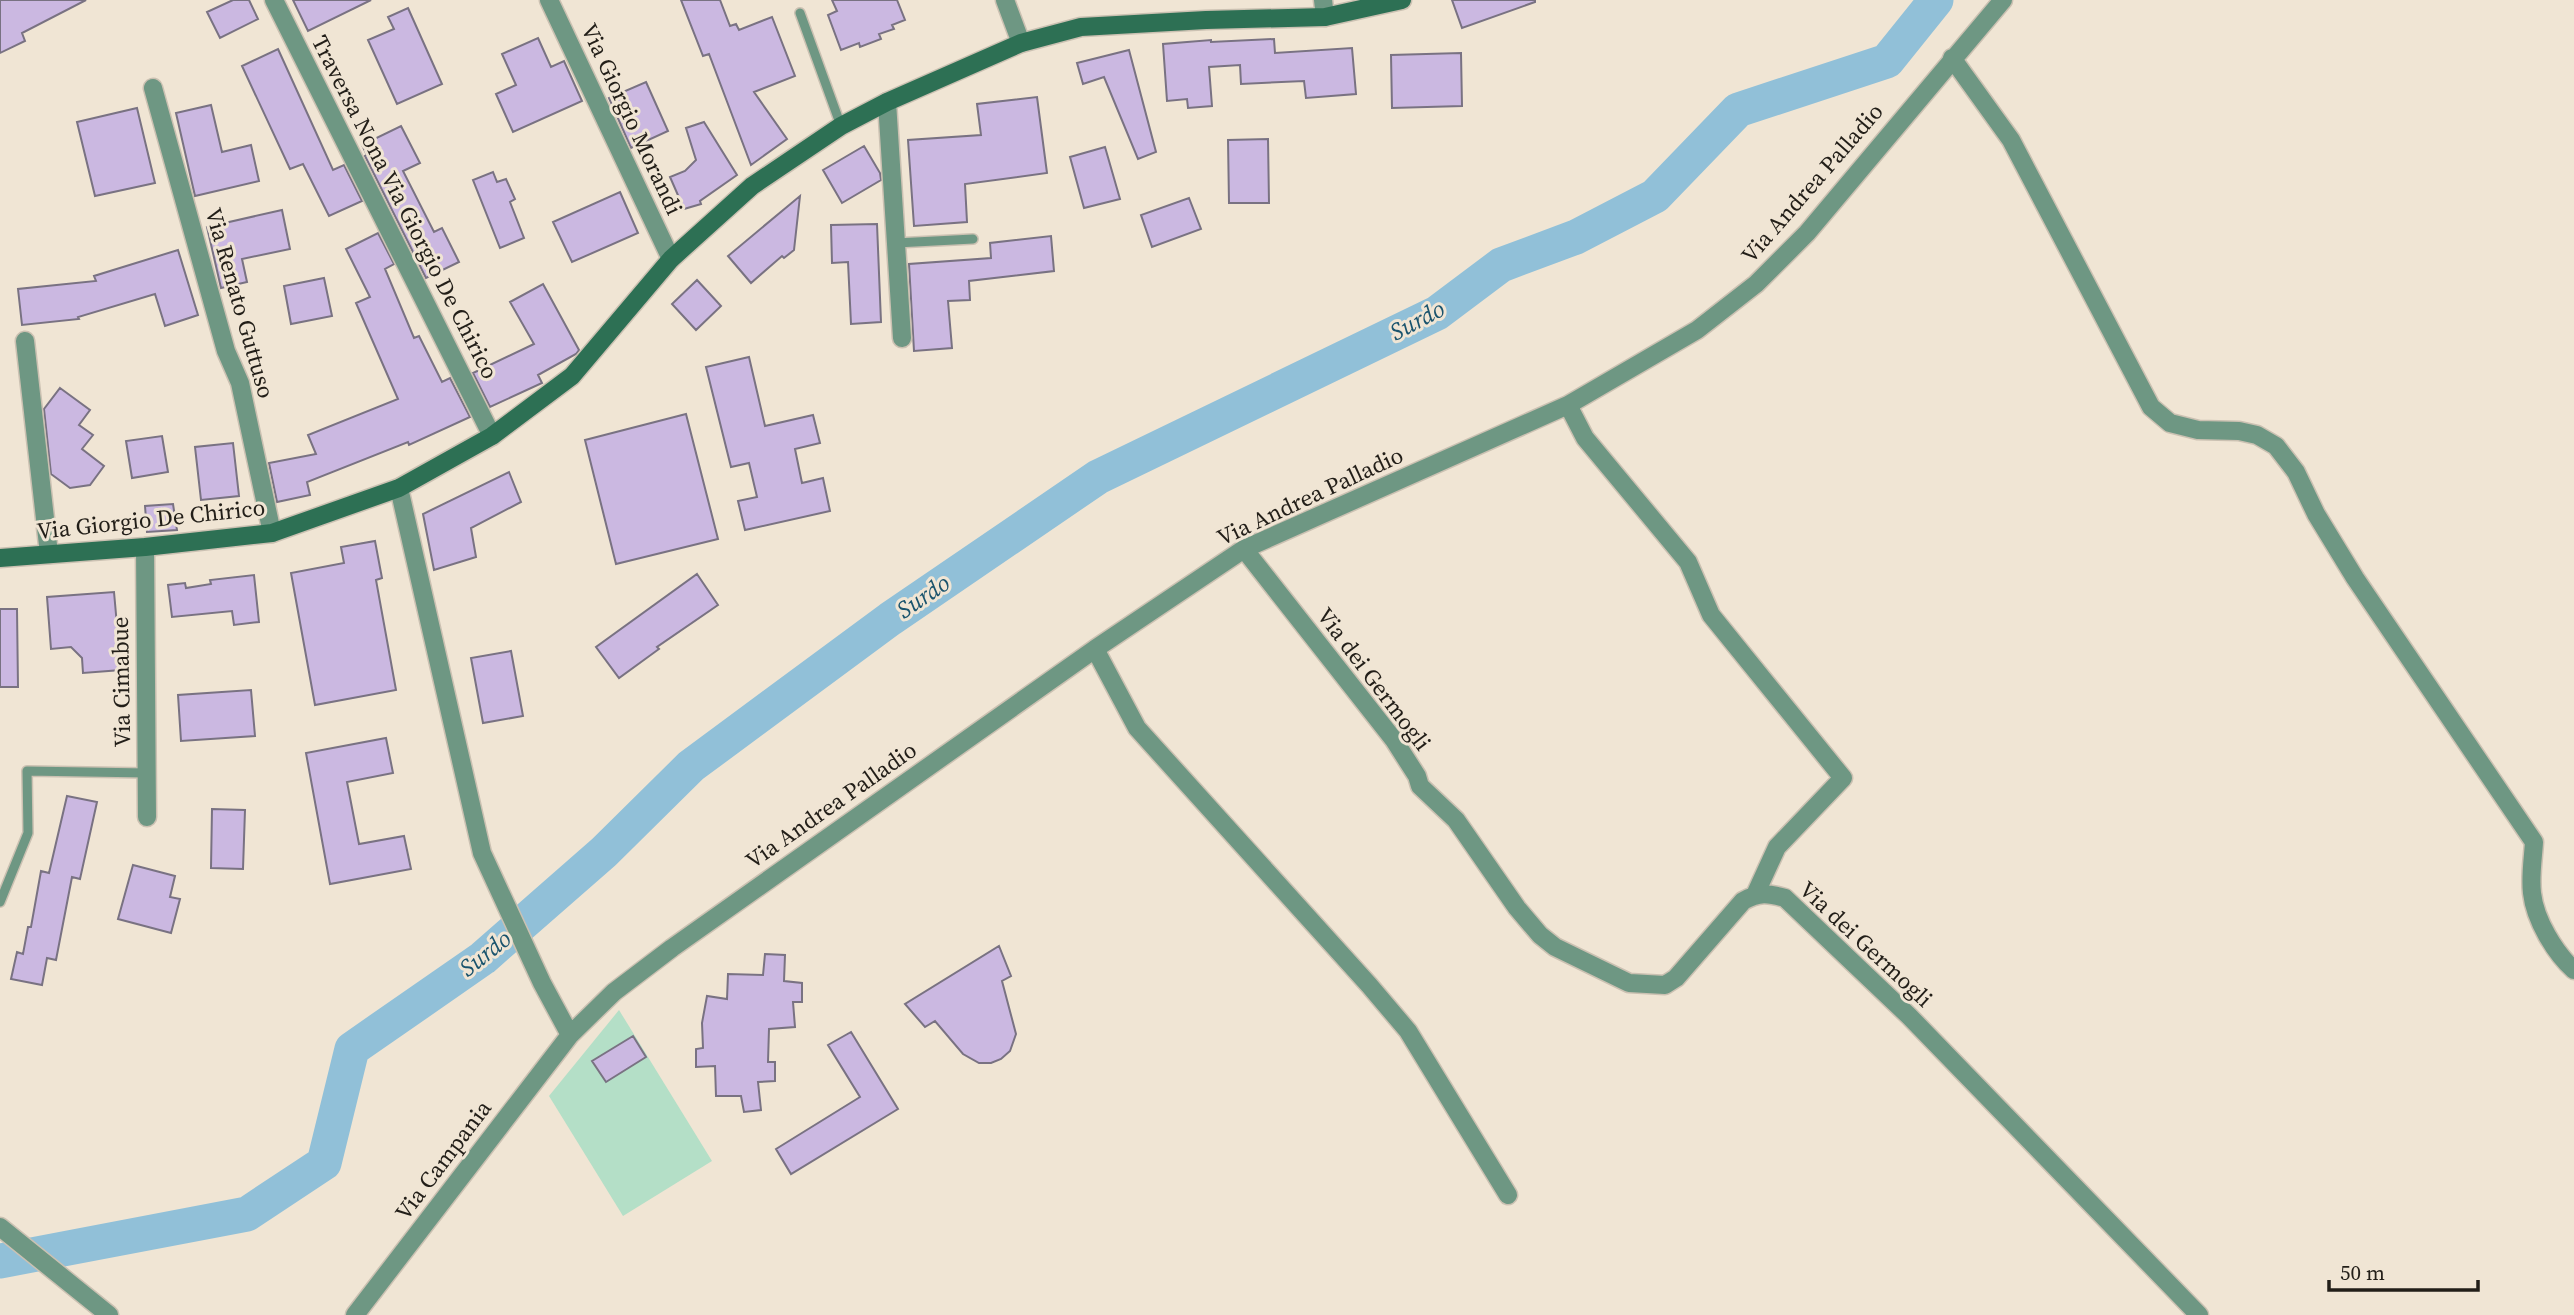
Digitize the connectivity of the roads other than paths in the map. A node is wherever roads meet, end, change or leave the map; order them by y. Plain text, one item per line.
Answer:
1 (274, 0) edge
2 (549, 0) edge
3 (1005, 0) edge
4 (1402, 0) edge
5 (2003, 0) edge
6 (1324, 9) edge
7 (800, 13) dead end
8 (1021, 43) junction
9 (1952, 58) junction
10 (153, 88) dead end
11 (887, 102) junction
12 (841, 126) junction
13 (972, 239) dead end
14 (896, 243) junction
15 (671, 259) junction
16 (902, 338) dead end
17 (24, 341) dead end
18 (1568, 405) junction
19 (492, 436) junction
20 (399, 488) junction
21 (272, 533) junction
22 (145, 547) junction
23 (1244, 550) junction
24 (49, 554) junction
25 (0, 558) edge
26 (1094, 649) junction
27 (147, 773) junction
28 (147, 817) dead end
29 (1755, 895) junction
30 (0, 902) edge
31 (2574, 970) edge
32 (570, 1035) junction
33 (1508, 1195) dead end
34 (0, 1227) edge
35 (109, 1315) edge
36 (355, 1315) edge
37 (2199, 1315) edge

1 - 19 street, Traversa Nona Via Giorgio De Chirico
2 - 15 street, Via Giorgio Morandi
3 - 8 street
4 - 6 main road, Via Giorgio De Chirico
5 - 9 street, Via Andrea Palladio
6 - 8 main road, Via Giorgio De Chirico
7 - 12 lane
8 - 11 main road, Via Giorgio De Chirico
9 - 18 street, Via Andrea Palladio
9 - 31 street
10 - 21 street, Via Renato Guttuso
11 - 12 main road, Via Giorgio De Chirico
11 - 14 street
12 - 15 main road, Via Giorgio De Chirico
13 - 14 lane
14 - 16 street
15 - 19 main road, Via Giorgio De Chirico
17 - 24 street
18 - 23 street, Via Andrea Palladio
18 - 29 street
19 - 20 main road, Via Giorgio De Chirico
20 - 21 main road, Via Giorgio De Chirico
20 - 32 street
21 - 22 main road, Via Giorgio De Chirico
22 - 24 main road, Via Giorgio De Chirico
22 - 27 street, Via Cimabue
23 - 26 street, Via Andrea Palladio
23 - 29 street, Via dei Germogli
24 - 25 main road, Via Giorgio De Chirico
26 - 32 street, Via Andrea Palladio
26 - 33 street
27 - 28 street, Via Cimabue
27 - 30 lane
29 - 37 street, Via dei Germogli
32 - 36 street, Via Campania
34 - 35 street

